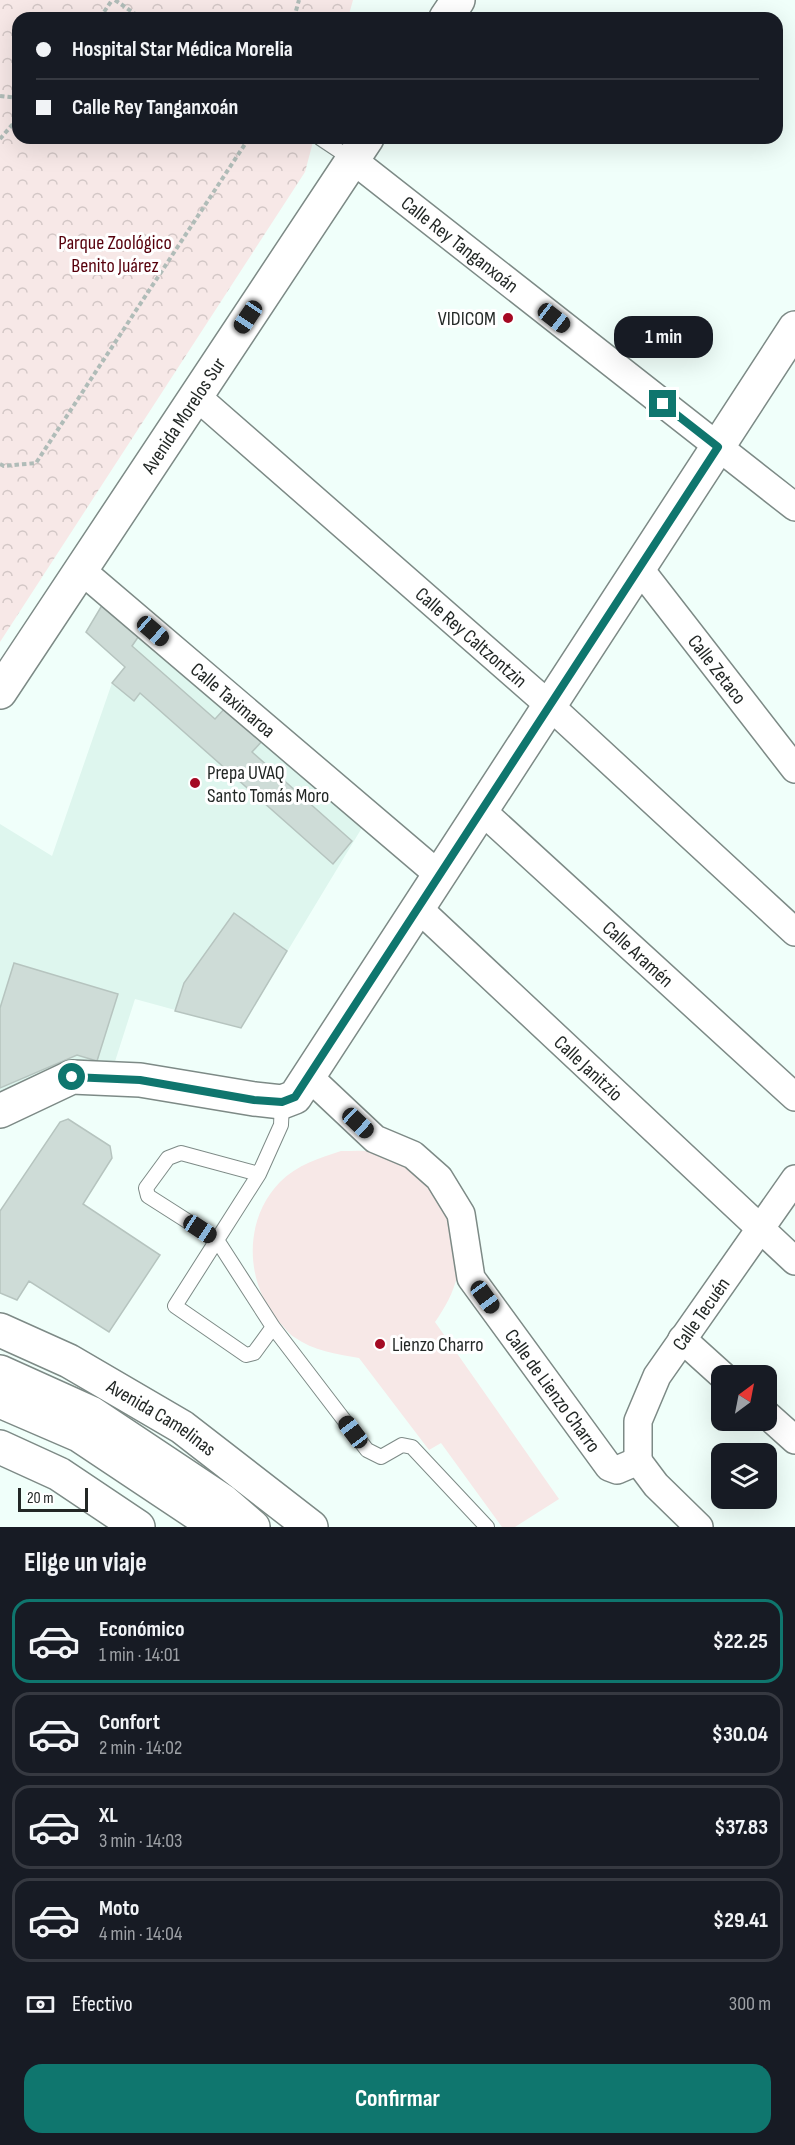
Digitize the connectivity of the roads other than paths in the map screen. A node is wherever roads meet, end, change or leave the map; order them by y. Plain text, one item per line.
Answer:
1 (342, 144) edge
2 (360, 149) edge
3 (795, 328) edge
4 (196, 396) junction
5 (718, 447) junction
6 (795, 507) edge
7 (639, 568) junction
8 (81, 570) junction
9 (0, 692) edge
10 (549, 705) junction
11 (795, 769) edge
12 (481, 810) junction
13 (439, 875) junction
14 (417, 908) junction
15 (795, 932) edge
16 (308, 1076) junction
17 (795, 1097) edge
18 (282, 1102) junction
19 (0, 1111) edge
20 (259, 1174) junction
21 (795, 1179) edge
22 (760, 1228) junction
23 (217, 1240) junction
24 (795, 1261) edge
25 (273, 1327) junction
26 (0, 1330) edge
27 (682, 1339) junction
28 (711, 1365) edge
29 (0, 1372) edge
30 (0, 1401) edge
31 (777, 1424) edge
32 (795, 1440) edge
33 (0, 1447) edge
34 (638, 1461) junction
35 (689, 1523) edge
36 (138, 1527) edge
37 (217, 1527) edge
38 (253, 1527) edge
39 (311, 1527) edge
40 (487, 1527) edge

1 - 2 lane
2 - 4 main road, Avenida Morelos Sur
2 - 5 street, Calle Rey Tanganxoán
3 - 5 main road
4 - 8 main road, Avenida Morelos Sur
4 - 10 street, Calle Rey Caltzontzin
5 - 6 street, Calle Rey Tanganxoán
5 - 7 main road
7 - 10 main road
7 - 11 street, Calle Zetaco
8 - 9 main road, Avenida Morelos Sur
8 - 13 street, Calle Taximaroa
10 - 12 main road
10 - 15 street, Calle Rey Caltzontzin
12 - 13 main road
12 - 17 street, Calle Aramén
13 - 14 main road
14 - 16 main road
14 - 22 street, Calle Janitzio
16 - 18 main road
16 - 34 street, Calle de Lienzo Charro
18 - 19 main road
18 - 20 lane
20 - 23 lane
20 - 23 lane
21 - 22 street, Calle Tecuén
22 - 24 street, Calle Janitzio
22 - 27 street, Calle Tecuén
23 - 25 lane
23 - 25 lane
25 - 40 lane
26 - 39 main road, Avenida Camelinas
27 - 28 street
27 - 34 street, Calle Tecuén
29 - 38 main road, Avenida Camelinas
30 - 37 main road
31 - 32 street
33 - 36 main road
34 - 35 street

